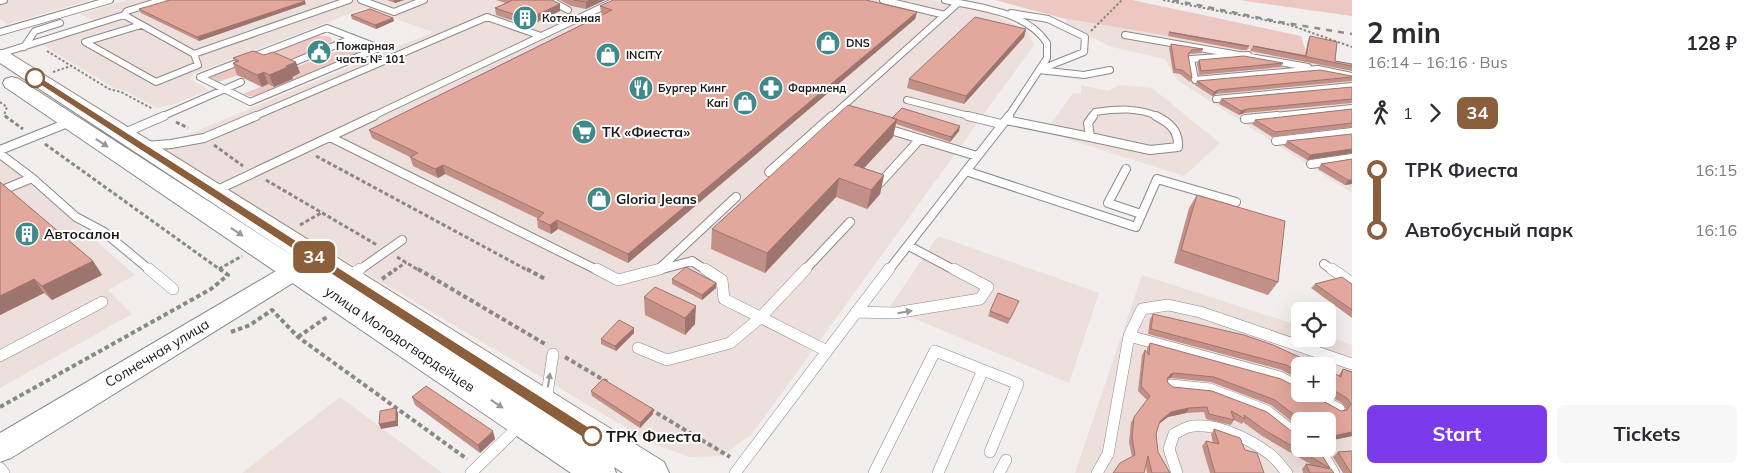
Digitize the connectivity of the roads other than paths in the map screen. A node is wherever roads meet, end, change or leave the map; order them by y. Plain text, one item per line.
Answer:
1 (4, 0) edge
2 (110, 0) edge
3 (163, 0) edge
4 (349, 0) edge
5 (361, 0) edge
6 (424, 0) edge
7 (550, 0) edge
8 (617, 0) edge
9 (883, 0) edge
10 (945, 0) edge
11 (0, 1) edge
12 (958, 3) junction
13 (568, 10) dead end
14 (1001, 13) junction
15 (124, 15) junction
16 (945, 15) junction
17 (60, 23) dead end
18 (142, 24) junction
19 (0, 32) edge
20 (1125, 35) dead end
21 (541, 36) junction
22 (353, 38) junction
23 (24, 48) junction
24 (0, 54) edge
25 (194, 54) junction
26 (1248, 55) junction
27 (292, 63) edge
28 (1318, 69) junction
29 (1039, 70) junction
30 (1110, 70) dead end
31 (0, 75) edge
32 (1352, 76) edge
33 (242, 82) dead end
34 (1352, 86) edge
35 (226, 90) junction
36 (1216, 99) dead end
37 (907, 100) dead end
38 (1352, 108) edge
39 (91, 114) junction
40 (1245, 120) dead end
41 (70, 122) junction
42 (1004, 122) junction
43 (875, 125) edge
44 (1352, 132) edge
45 (122, 134) junction
46 (330, 136) junction
47 (1090, 138) junction
48 (920, 139) junction
49 (1276, 141) dead end
50 (140, 146) junction
51 (0, 150) edge
52 (0, 154) edge
53 (977, 156) junction
54 (1352, 158) edge
55 (1311, 164) dead end
56 (1126, 169) dead end
57 (966, 171) junction
58 (769, 172) dead end
59 (32, 178) junction
60 (880, 183) edge
61 (0, 191) edge
62 (212, 192) junction
63 (736, 197) dead end
64 (1236, 202) dead end
65 (1141, 214) junction
66 (850, 222) dead end
67 (402, 240) dead end
68 (909, 246) junction
69 (306, 264) junction
70 (1324, 264) dead end
71 (659, 269) junction
72 (347, 278) junction
73 (1352, 283) edge
74 (173, 289) dead end
75 (102, 302) dead end
76 (856, 312) junction
77 (760, 318) junction
78 (1129, 336) junction
79 (638, 348) dead end
80 (827, 351) junction
81 (553, 354) dead end
82 (0, 356) edge
83 (1352, 364) edge
84 (984, 370) junction
85 (1291, 383) edge
86 (1171, 385) edge
87 (1326, 402) edge
88 (1339, 409) edge
89 (535, 414) junction
90 (1291, 430) edge
91 (0, 449) edge
92 (990, 452) dead end
93 (1324, 457) edge
94 (1006, 460) dead end
95 (0, 468) edge
96 (474, 470) edge
97 (4, 473) edge
98 (599, 473) edge
99 (652, 473) edge
100 (735, 473) edge
101 (874, 473) edge
102 (938, 473) edge
103 (1000, 473) edge
104 (1097, 473) edge
105 (1177, 473) edge
106 (1287, 473) edge
107 (1334, 473) edge

1 - 11 lane
2 - 19 lane
3 - 15 lane
4 - 25 lane
5 - 6 lane
7 - 13 lane
8 - 21 lane
9 - 16 lane
10 - 12 lane
12 - 14 lane
12 - 16 lane
14 - 29 lane
14 - 29 lane
15 - 18 lane
15 - 23 lane
16 - 58 lane
17 - 23 lane
18 - 25 lane
18 - 25 lane
20 - 26 lane
21 - 46 lane
21 - 50 lane
22 - 27 lane
22 - 35 lane
22 - 35 lane
23 - 24 lane
24 - 39 main road, улица Молодогвардейцев
26 - 28 lane
26 - 28 lane
28 - 32 lane
29 - 30 lane
29 - 42 lane
31 - 41 main road, улица Молодогвардейцев
33 - 35 lane
34 - 36 lane
35 - 45 lane
37 - 42 lane
38 - 40 lane
39 - 41 main road
39 - 45 main road, улица Молодогвардейцев
41 - 51 lane
41 -> 69 main road, улица Молодогвардейцев
42 - 47 lane
42 - 53 lane
43 - 48 lane
44 - 49 lane
45 - 50 main road, улица Молодогвардейцев
46 - 62 lane
46 - 71 lane
47 - 47 lane
48 - 53 lane
48 - 60 lane
50 - 62 main road, улица Молодогвардейцев
52 - 59 lane
53 - 57 lane
54 - 55 lane
56 - 65 lane
57 - 65 lane
57 - 68 lane
59 - 61 lane
59 - 74 lane
62 - 69 main road, улица Молодогвардейцев
63 - 71 lane
64 - 65 lane
66 - 77 lane
67 - 72 lane
68 - 76 lane
76 -> 68 lane
69 - 72 main road, улица Молодогвардейцев
69 -> 89 main road, улица Молодогвардейцев
69 - 91 street, Солнечная улица
70 - 73 lane
71 - 77 lane
72 - 89 main road, улица Молодогвардейцев
75 - 82 lane
76 - 80 lane
77 - 79 lane
77 - 80 lane
78 - 83 lane
78 - 85 lane
78 - 104 lane
80 - 100 lane
89 -> 81 lane
84 - 92 lane
84 - 101 lane
84 - 102 lane
86 - 90 lane
87 - 88 lane
89 - 96 lane
89 - 98 main road, улица Молодогвардейцев
89 - 99 main road, улица Молодогвардейцев
93 - 107 lane
94 - 103 lane
95 - 97 lane
105 - 106 lane

